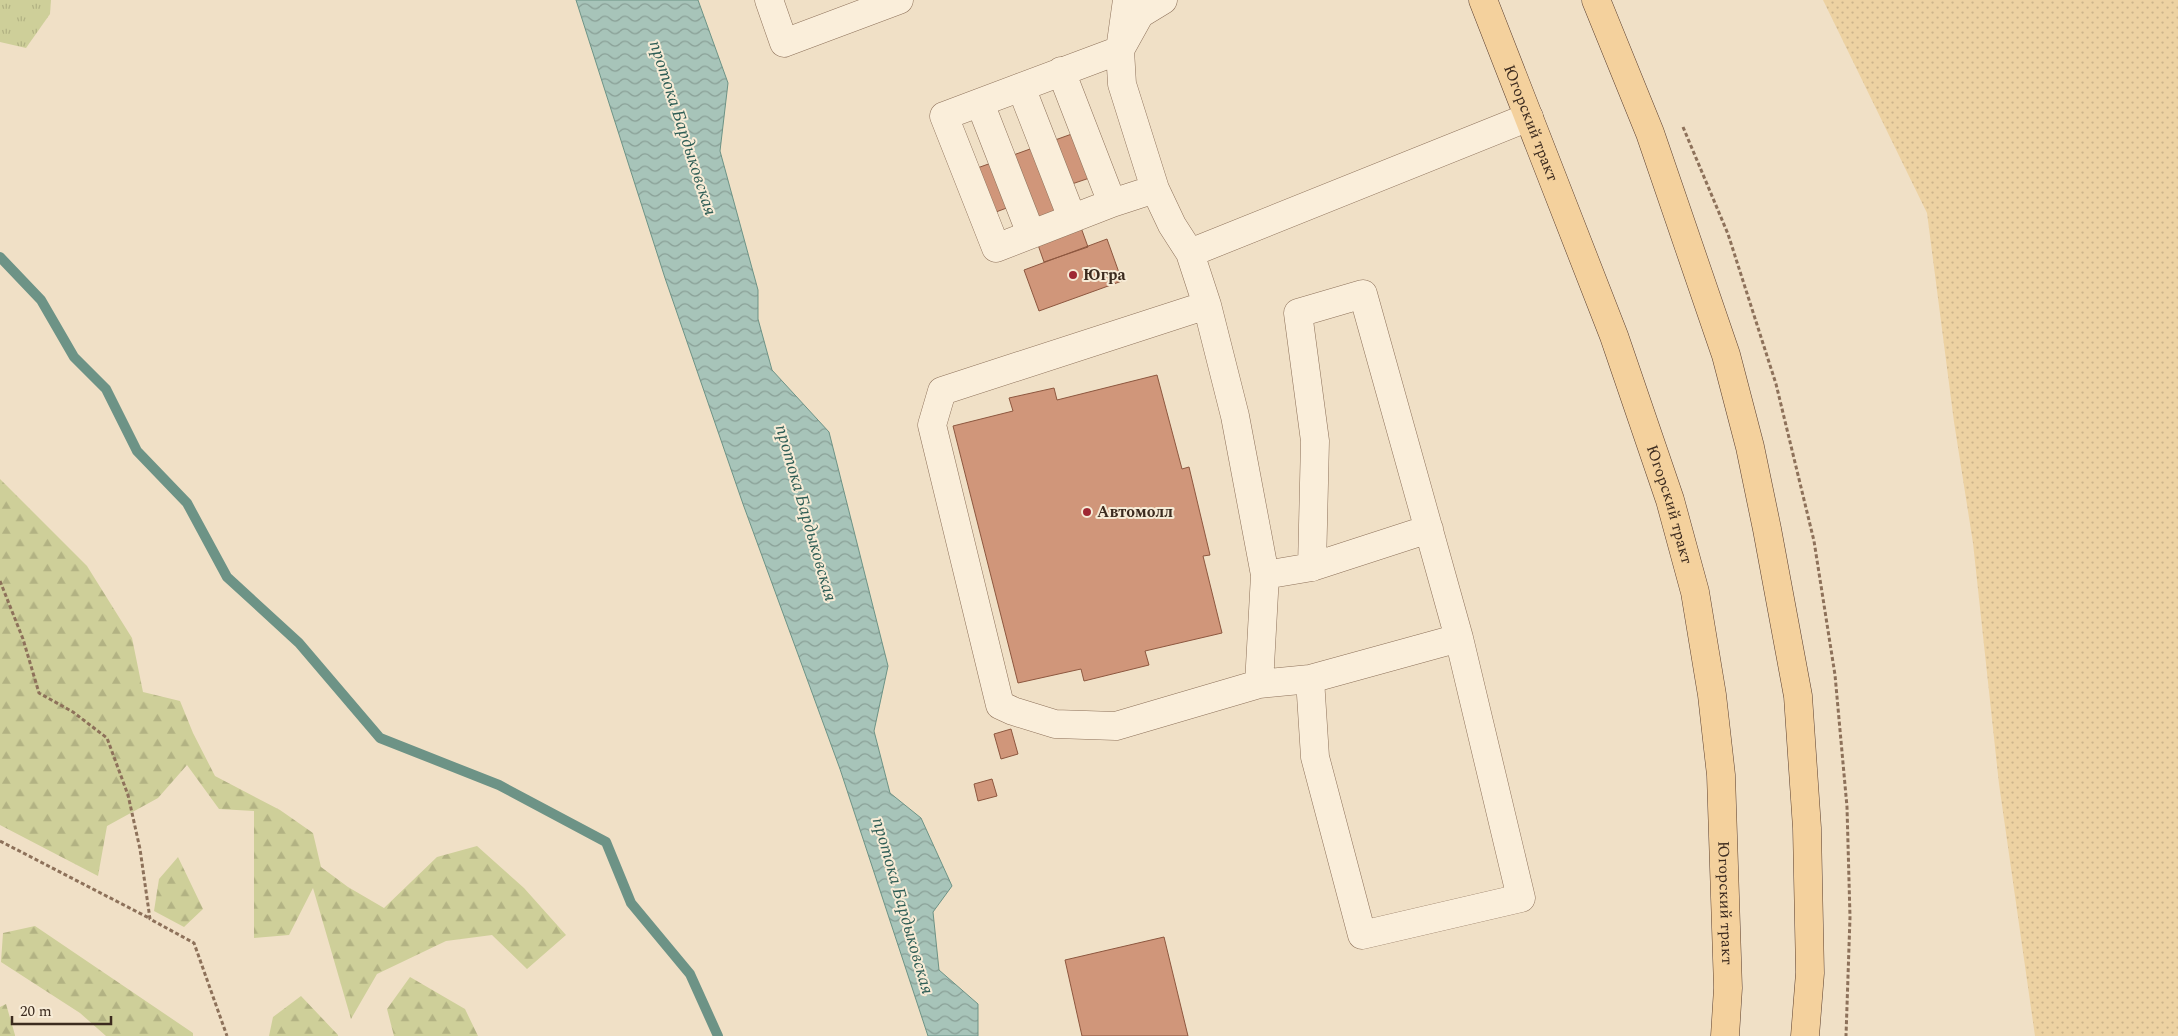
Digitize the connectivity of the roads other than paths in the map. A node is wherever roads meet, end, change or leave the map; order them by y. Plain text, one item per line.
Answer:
1 (769, 0) edge
2 (899, 0) edge
3 (1127, 0) edge
4 (1163, 0) edge
5 (1483, 0) edge
6 (1596, 0) edge
7 (1120, 50) junction
8 (1061, 71) junction
9 (1021, 87) junction
10 (980, 103) junction
11 (1529, 117) junction
12 (1154, 189) junction
13 (1112, 203) junction
14 (1072, 218) junction
15 (1031, 234) junction
16 (1190, 253) junction
17 (1208, 306) junction
18 (1429, 529) junction
19 (1312, 567) junction
20 (1265, 575) junction
21 (1459, 638) junction
22 (1310, 679) junction
23 (1259, 684) junction
24 (1725, 1036) edge
25 (1805, 1036) edge

1 - 2 lane
3 - 7 lane
4 - 7 lane
5 - 11 main road, Югорский тракт
6 - 25 main road
7 - 8 lane
7 - 12 lane
8 - 9 lane
8 - 13 lane
9 - 10 lane
9 - 14 lane
10 - 15 lane
10 - 15 lane
11 - 16 lane
11 - 24 main road, Югорский тракт
12 - 13 lane
12 - 16 lane
13 - 14 lane
14 - 15 lane
16 - 17 lane
17 - 20 lane
17 - 23 lane
18 - 19 lane
18 - 19 lane
18 - 21 lane
19 - 20 lane
20 - 23 lane
21 - 22 lane
21 - 22 lane
22 - 23 lane

